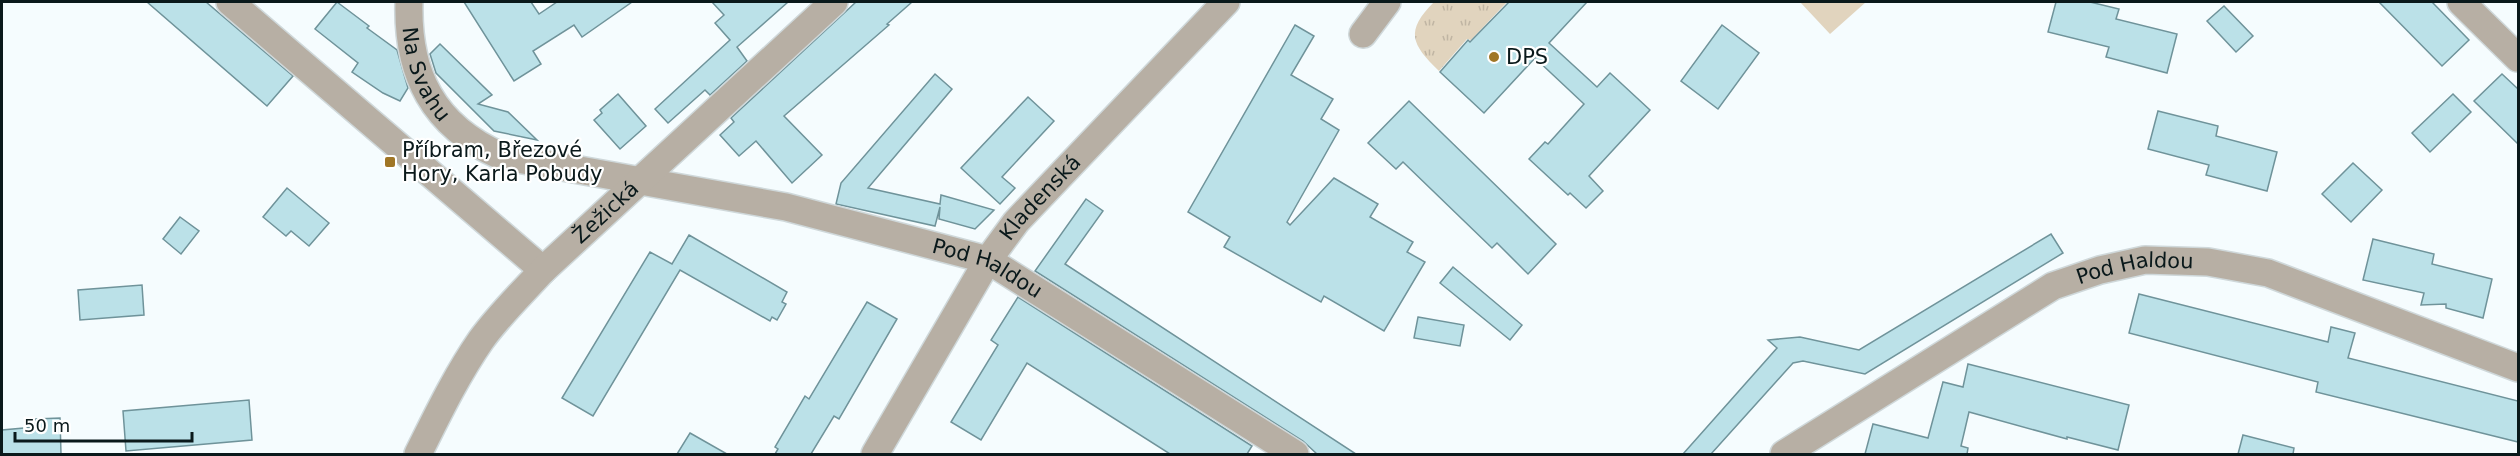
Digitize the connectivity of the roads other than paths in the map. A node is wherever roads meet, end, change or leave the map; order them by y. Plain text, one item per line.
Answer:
1 (230, 2) edge
2 (409, 2) edge
3 (834, 2) edge
4 (1226, 2) edge
5 (1387, 2) edge
6 (2461, 2) edge
7 (1363, 34) dead end
8 (2518, 58) edge
9 (637, 181) junction
10 (988, 260) junction
11 (543, 270) junction
12 (2518, 368) edge
13 (418, 454) edge
14 (875, 454) edge
15 (1295, 454) edge
16 (1784, 454) edge

1 - 11 street
2 - 9 street, Na Svahu
3 - 9 street, Žežická
4 - 10 street, Kladenská
5 - 7 street
6 - 8 street
9 - 10 street, Pod Haldou
9 - 11 street, Žežická
10 - 14 street, Kladenská
10 - 15 street, Pod Haldou
11 - 13 street, Žežická
12 - 16 street, Pod Haldou

